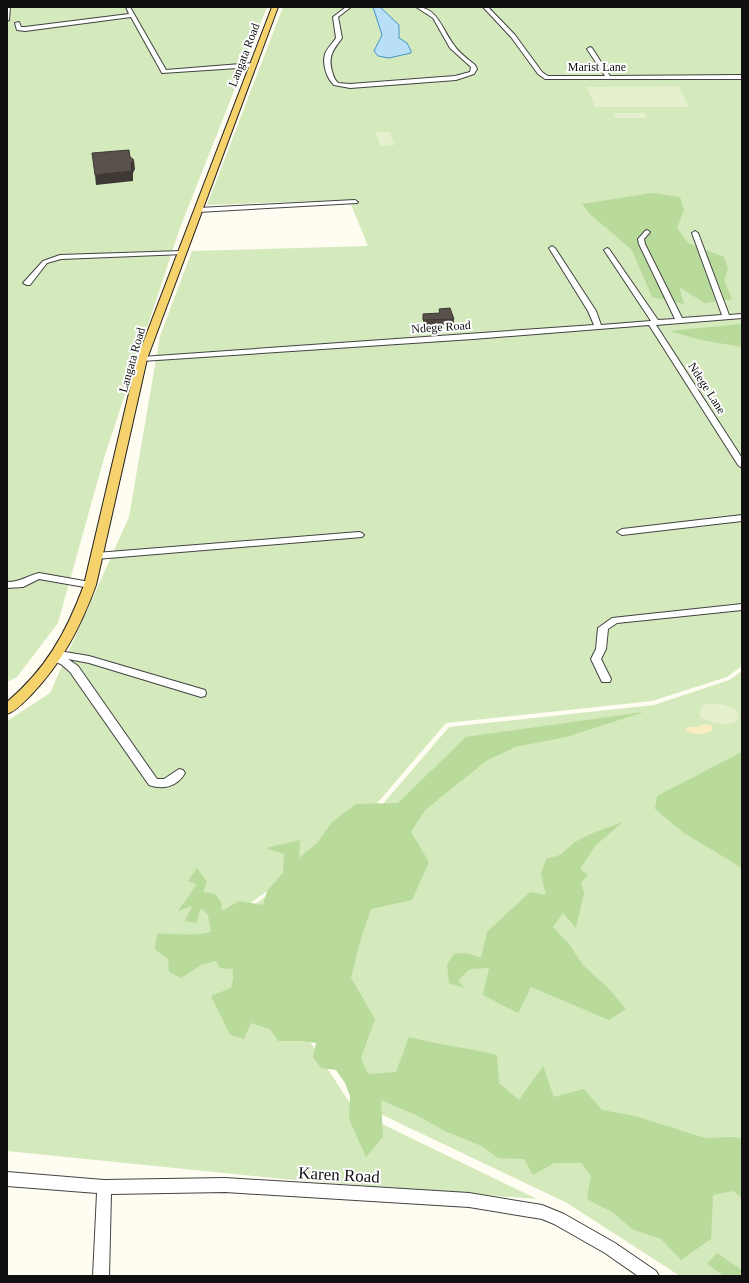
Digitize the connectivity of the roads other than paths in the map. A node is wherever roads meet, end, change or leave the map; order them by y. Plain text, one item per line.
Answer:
1 (8, 7) edge
2 (128, 7) edge
3 (275, 7) edge
4 (349, 7) edge
5 (418, 7) edge
6 (485, 7) edge
7 (133, 17) junction
8 (7, 20) edge
9 (17, 23) dead end
10 (27, 31) dead end
11 (590, 49) dead end
12 (253, 65) junction
13 (610, 78) junction
14 (742, 78) edge
15 (355, 202) dead end
16 (198, 210) junction
17 (647, 232) dead end
18 (695, 233) dead end
19 (552, 248) dead end
20 (607, 250) dead end
21 (182, 254) junction
22 (27, 283) dead end
23 (742, 316) edge
24 (727, 318) junction
25 (680, 321) junction
26 (654, 323) junction
27 (598, 327) junction
28 (142, 359) junction
29 (742, 465) edge
30 (742, 518) edge
31 (622, 532) dead end
32 (360, 535) dead end
33 (96, 556) junction
34 (7, 585) edge
35 (90, 585) junction
36 (742, 607) edge
37 (57, 656) junction
38 (606, 679) dead end
39 (201, 693) dead end
40 (7, 709) edge
41 (180, 773) dead end
42 (7, 1179) edge
43 (104, 1187) junction
44 (101, 1276) edge
45 (651, 1276) edge

1 - 8 street
2 - 7 street
3 - 12 main road, Langata Road
4 - 5 street
6 - 13 street, Marist Lane
7 - 9 street
7 - 10 street
7 - 12 street
11 - 13 street
12 - 16 main road, Langata Road
13 - 14 street, Marist Lane
15 - 16 street
16 - 21 main road, Langata Road
17 - 25 street
18 - 24 street
19 - 27 street
20 - 26 street, Ndege Lane
21 - 22 street
21 - 28 main road, Langata Road
23 - 24 street, Ndege Road
24 - 25 street, Ndege Road
25 - 26 street, Ndege Road
26 - 27 street, Ndege Road
26 - 29 street, Ndege Lane
27 - 28 street, Ndege Road
28 - 33 main road, Langata Road
30 - 31 street
32 - 33 street
33 - 35 main road, Langata Road
34 - 35 street
35 - 37 main road, Langata Road
36 - 38 street
37 - 39 street
37 - 40 main road, Langata Road
37 - 41 street
42 - 43 street, Karen Road
43 - 44 street
43 - 45 street, Karen Road

